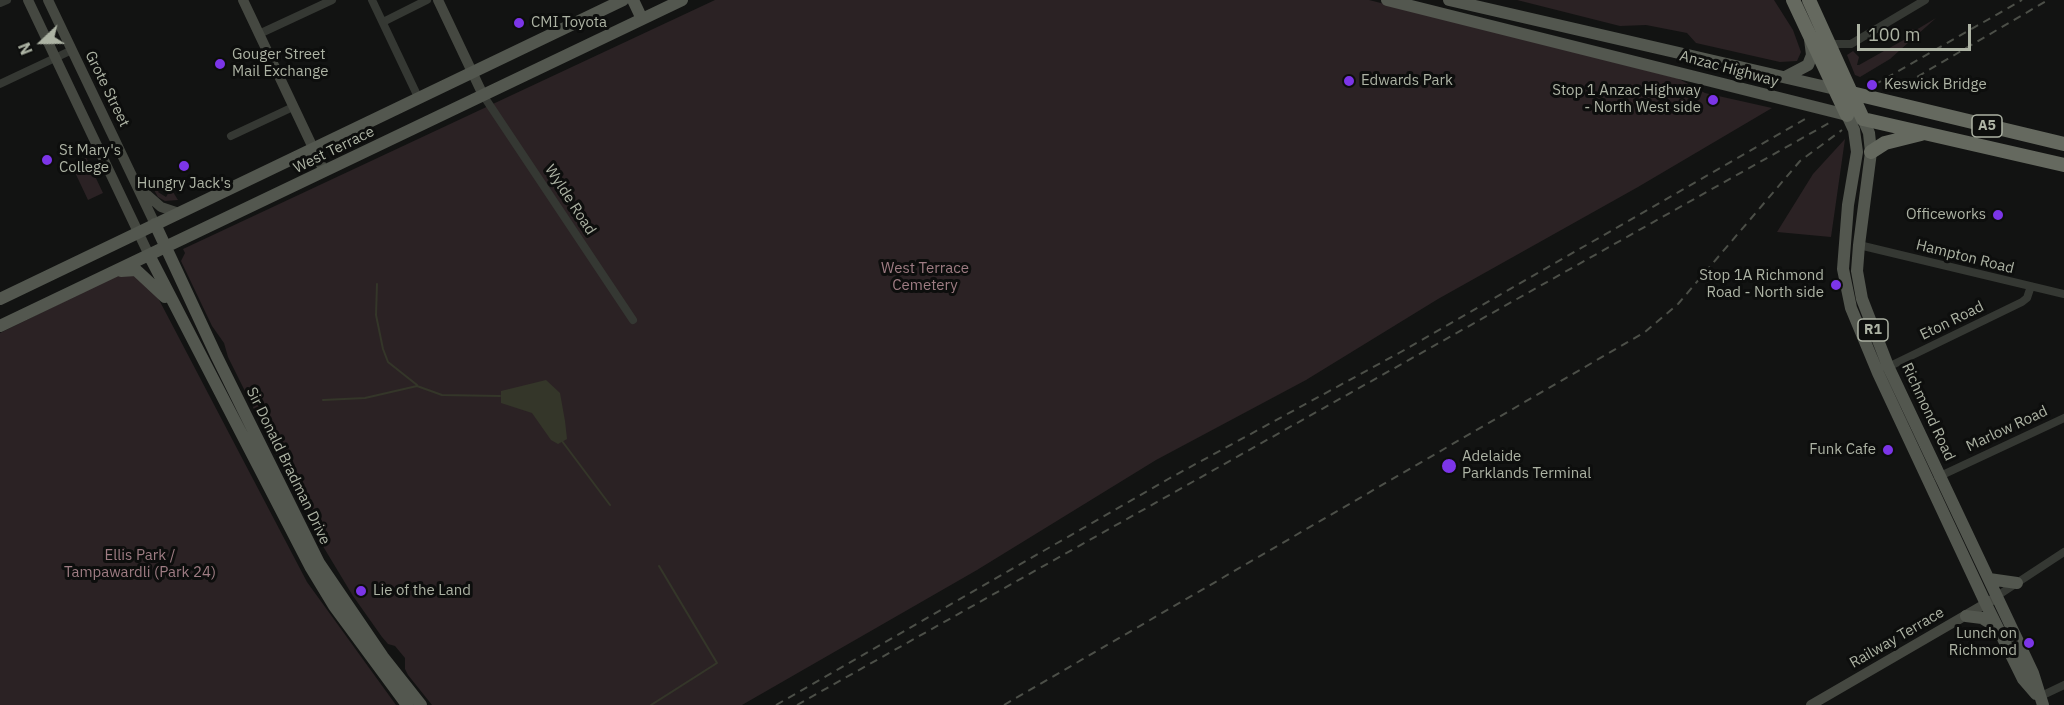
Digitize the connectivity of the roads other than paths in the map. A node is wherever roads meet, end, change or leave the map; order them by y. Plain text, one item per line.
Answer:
1 (7, 0) edge
2 (28, 0) edge
3 (48, 0) edge
4 (243, 0) edge
5 (332, 0) edge
6 (372, 0) edge
7 (427, 0) edge
8 (438, 0) edge
9 (622, 0) edge
10 (633, 0) edge
11 (682, 0) edge
12 (1387, 0) edge
13 (1449, 0) edge
14 (1793, 0) edge
15 (1809, 0) edge
16 (1925, 0) edge
17 (0, 3) edge
18 (642, 19) junction
19 (1532, 20) junction
20 (383, 22) junction
21 (1809, 33) junction
22 (259, 34) junction
23 (1529, 35) junction
24 (1830, 44) junction
25 (72, 50) junction
26 (55, 58) junction
27 (472, 72) junction
28 (1785, 76) junction
29 (1833, 81) junction
30 (0, 84) edge
31 (1851, 93) junction
32 (483, 95) junction
33 (419, 99) junction
34 (293, 106) junction
35 (1847, 115) junction
36 (1863, 119) junction
37 (1874, 128) junction
38 (1926, 133) junction
39 (231, 136) dead end
40 (2064, 144) edge
41 (313, 149) junction
42 (1871, 152) junction
43 (2064, 165) edge
44 (324, 171) junction
45 (135, 181) junction
46 (179, 213) junction
47 (155, 224) junction
48 (138, 232) junction
49 (1844, 245) junction
50 (1859, 245) junction
51 (166, 247) junction
52 (149, 255) junction
53 (113, 272) junction
54 (2031, 286) junction
55 (2064, 294) edge
56 (0, 299) edge
57 (174, 307) junction
58 (633, 320) dead end
59 (0, 326) edge
60 (1883, 369) junction
61 (2064, 418) edge
62 (1935, 479) junction
63 (2064, 552) edge
64 (1984, 583) junction
65 (2017, 583) junction
66 (1997, 596) junction
67 (1986, 604) junction
68 (1968, 615) junction
69 (1997, 627) junction
70 (2064, 685) edge
71 (2041, 701) edge
72 (407, 705) edge
73 (421, 705) edge
74 (1811, 705) edge

1 - 17 street
2 - 26 main road
3 - 25 main road, Grote Street
4 - 22 main road
5 - 22 street
6 - 20 street
7 - 20 street
8 - 27 main road
9 - 27 main road, West Terrace
10 - 18 main road
11 - 18 main road, West Terrace
12 - 23 main road, Anzac Highway
13 - 19 main road, Anzac Highway
14 - 21 highway, R1
15 - 24 highway, R1
16 - 24 street
18 - 32 main road, West Terrace
19 - 23 main road
19 - 28 main road, Anzac Highway
20 - 33 street
21 - 28 main road
21 - 29 highway, R1
22 - 34 main road
23 - 35 main road, Anzac Highway
24 - 29 highway, R1
25 - 26 street
25 - 45 main road, Grote Street
26 - 30 street
26 - 48 main road
27 - 32 main road
27 - 33 main road, West Terrace
28 - 29 main road, Anzac Highway
29 - 31 highway, R1
29 - 35 highway, R1
31 - 36 highway, R1
31 - 40 highway, A5
32 - 44 main road, West Terrace
32 - 58 street, Wylde Road
33 - 41 main road, West Terrace
34 - 39 street
34 - 41 main road
35 - 36 main road, Anzac Highway
35 - 49 main road, Richmond Road / R1
36 - 37 highway, Anzac Highway / A5
37 - 38 highway, Anzac Highway / A5
37 - 42 main road, Richmond Road / R1
38 - 42 highway
38 - 43 highway, Anzac Highway / A5
41 - 44 main road
41 - 46 main road, West Terrace
42 - 50 main road, Richmond Road / R1
44 - 51 main road, West Terrace
45 - 46 main road
45 - 47 main road, Grote Street
46 - 47 main road, West Terrace
47 - 48 main road, West Terrace
47 - 51 main road, Sir Donald Bradman Drive
48 - 52 main road
48 - 56 main road, West Terrace
49 - 50 main road
49 - 60 main road, Richmond Road / R1
50 - 54 street, Hampton Road
50 - 60 main road, Richmond Road / R1
51 - 52 main road, West Terrace
51 - 73 main road, Sir Donald Bradman Drive
52 - 53 main road, West Terrace
52 - 57 main road, Sir Donald Bradman Drive
53 - 57 main road
53 - 59 main road, West Terrace
54 - 55 street, Hampton Road
54 - 60 street, Eton Road
57 - 72 main road, Sir Donald Bradman Drive
60 - 62 main road, Richmond Road / R1
61 - 62 street, Marlow Road
62 - 64 main road, Richmond Road / R1
63 - 65 street
64 - 65 main road
64 - 66 main road, Richmond Road / R1
64 - 67 main road, Richmond Road / R1
64 - 68 main road
65 - 66 street
66 - 67 main road, Railway Terrace
66 - 71 main road, Richmond Road / R1
67 - 68 main road, Railway Terrace
67 - 69 main road, Richmond Road / R1
68 - 69 main road
68 - 74 main road, Railway Terrace
69 - 71 main road, Richmond Road / R1
70 - 71 street

